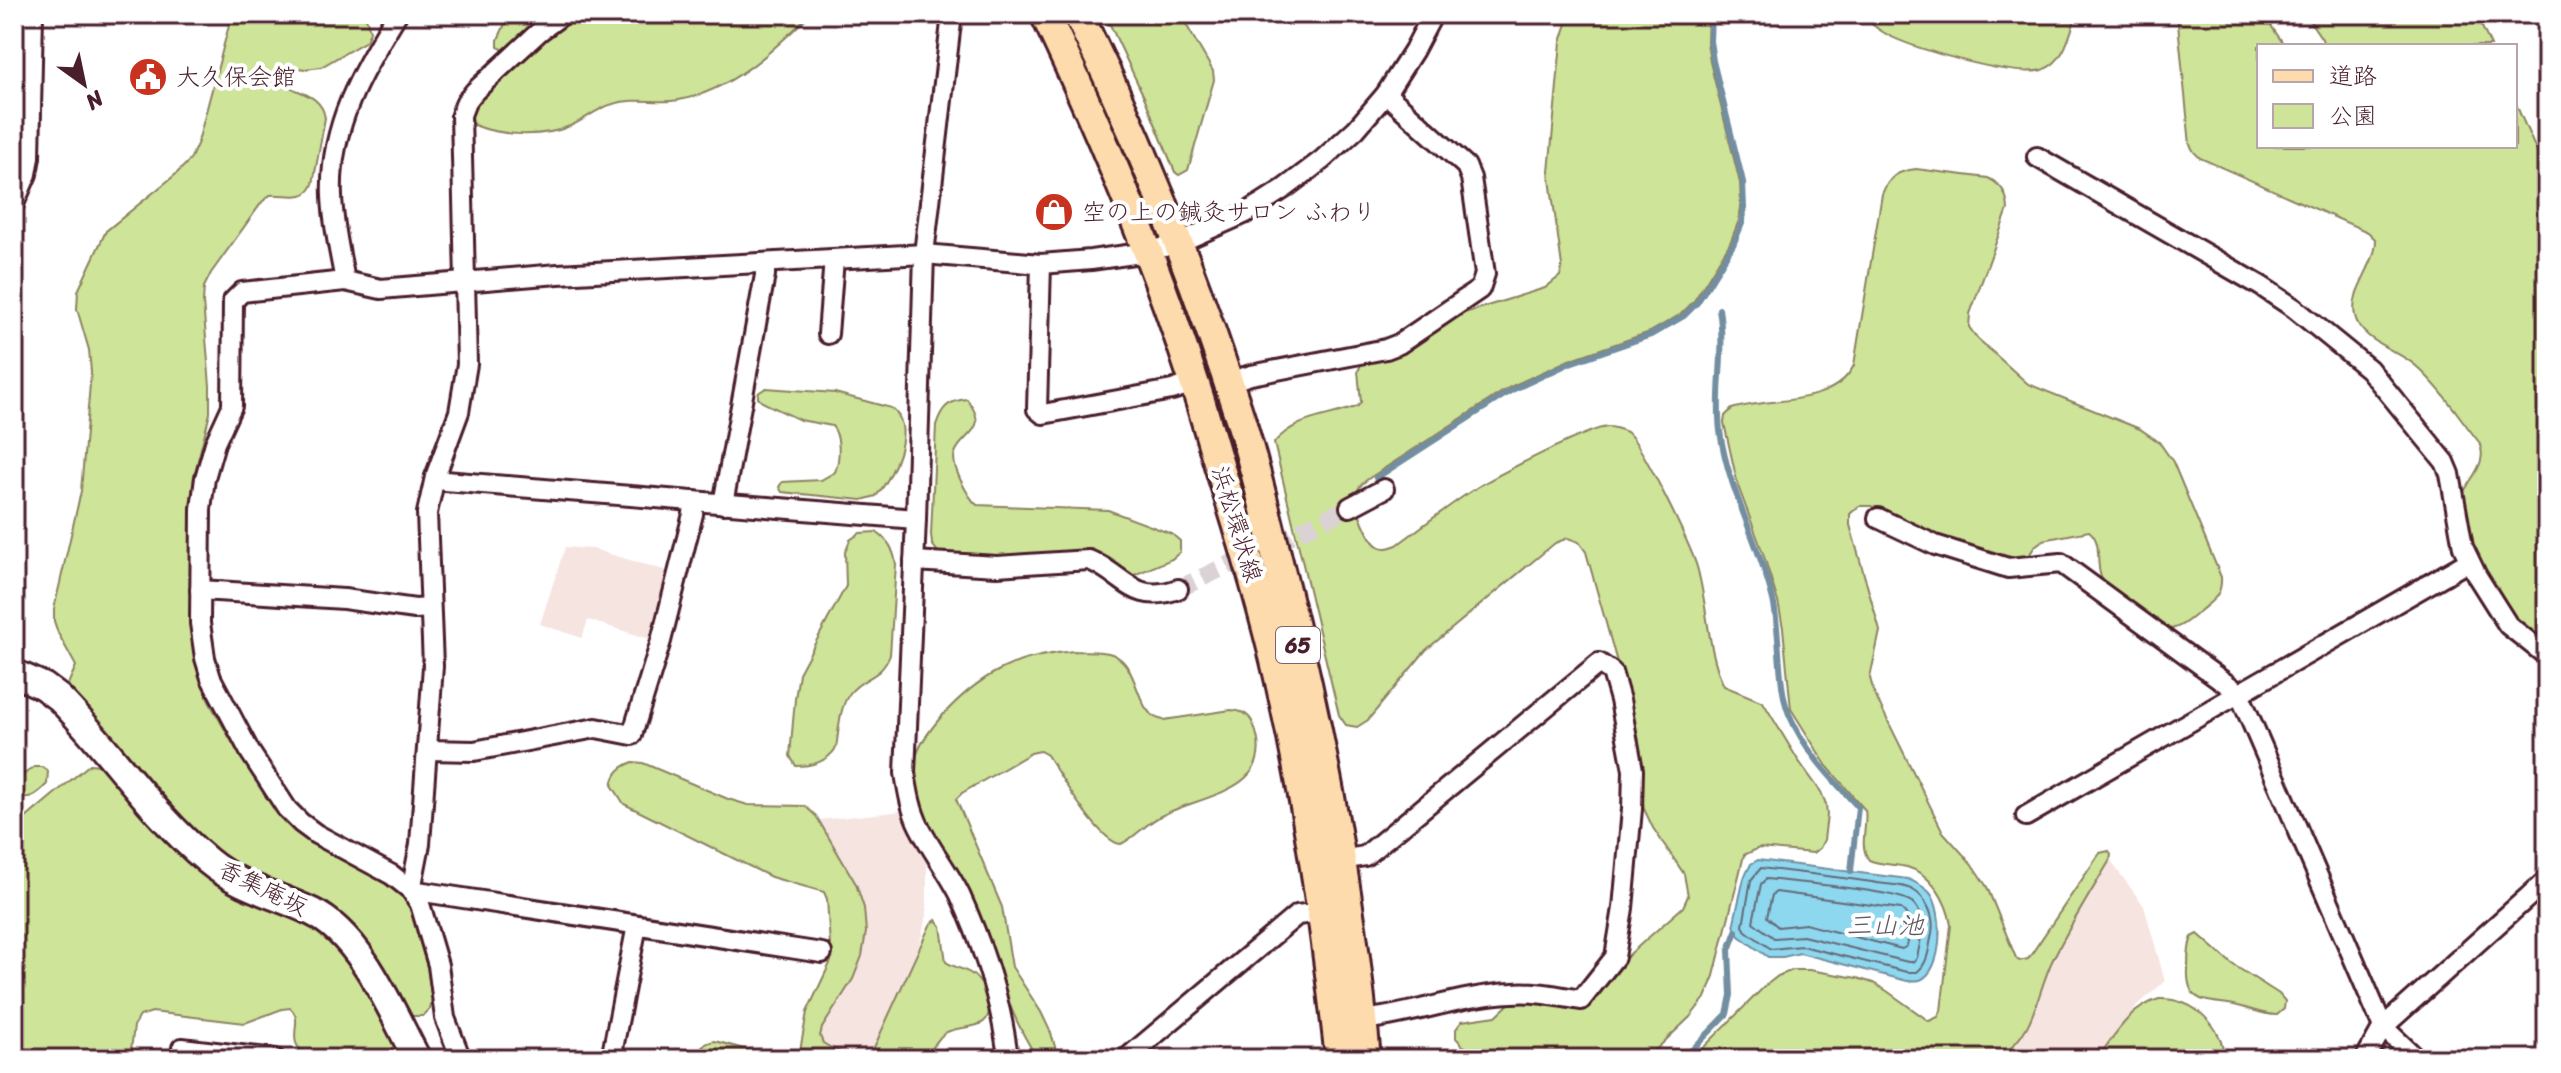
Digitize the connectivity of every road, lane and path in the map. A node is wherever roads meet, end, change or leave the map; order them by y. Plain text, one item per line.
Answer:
1 (33, 14) edge
2 (397, 14) edge
3 (563, 14) edge
4 (952, 14) edge
5 (1045, 14) edge
6 (1078, 14) edge
7 (1433, 14) edge
8 (1386, 94) junction
9 (2037, 157) dead end
10 (14, 204) edge
11 (1178, 243) junction
12 (1148, 252) junction
13 (924, 254) junction
14 (834, 259) junction
15 (765, 263) junction
16 (1041, 264) junction
17 (345, 281) junction
18 (466, 283) junction
19 (828, 334) dead end
20 (1228, 382) junction
21 (1194, 383) junction
22 (435, 477) junction
23 (1384, 489) dead end
24 (694, 501) junction
25 (723, 504) junction
26 (1350, 507) tunnel mouth
27 (1878, 518) dead end
28 (916, 519) junction
29 (914, 561) junction
30 (2469, 561) junction
31 (1178, 589) tunnel mouth
32 (200, 590) junction
33 (430, 608) junction
34 (2547, 656) edge
35 (14, 673) edge
36 (2239, 693) junction
37 (429, 750) junction
38 (2026, 816) dead end
39 (1341, 860) junction
40 (2547, 880) edge
41 (411, 890) junction
42 (1322, 912) junction
43 (637, 925) junction
44 (822, 953) dead end
45 (1362, 1020) junction
46 (2383, 1027) junction
47 (181, 1059) edge
48 (275, 1059) edge
49 (417, 1059) edge
50 (461, 1059) edge
51 (611, 1059) edge
52 (1008, 1059) edge
53 (1126, 1059) edge
54 (1340, 1059) edge
55 (1366, 1059) edge
56 (2365, 1059) edge
57 (2417, 1059) edge

1 - 10 street
2 - 17 street
3 - 18 street
4 - 13 street
5 - 12 main road, 浜松環状線 / 65
6 - 11 main road, 浜松環状線 / 65
7 - 8 street
8 - 11 street
8 - 20 street
9 - 30 street
11 - 12 street
11 - 20 main road, 浜松環状線 / 65
12 - 16 street
12 - 21 main road, 浜松環状線 / 65
13 - 14 street
13 - 16 street
13 - 28 street
14 - 15 street
14 - 19 street
15 - 18 street
15 - 25 street
16 - 21 street
17 - 18 street
17 - 32 street
18 - 22 street
20 - 39 main road, 浜松環状線 / 65
21 - 42 main road, 浜松環状線 / 65
22 - 24 street
22 - 33 street
23 - 26 street
24 - 25 street
24 - 37 street
25 - 28 street
27 - 36 street
28 - 29 street
29 - 31 street
29 - 52 street
30 - 34 street
30 - 36 street
32 - 33 street
32 - 41 street
33 - 37 street
35 - 49 street, 香集庵坂
36 - 38 street
36 - 46 street
37 - 41 street
39 - 45 main road, 浜松環状線 / 65
39 - 45 street
40 - 46 street
41 - 43 street
41 - 50 street
42 - 53 street
42 - 54 main road, 浜松環状線 / 65
43 - 44 street
43 - 51 street
45 - 55 main road, 浜松環状線 / 65
46 - 56 street
46 - 57 street
47 - 48 street

